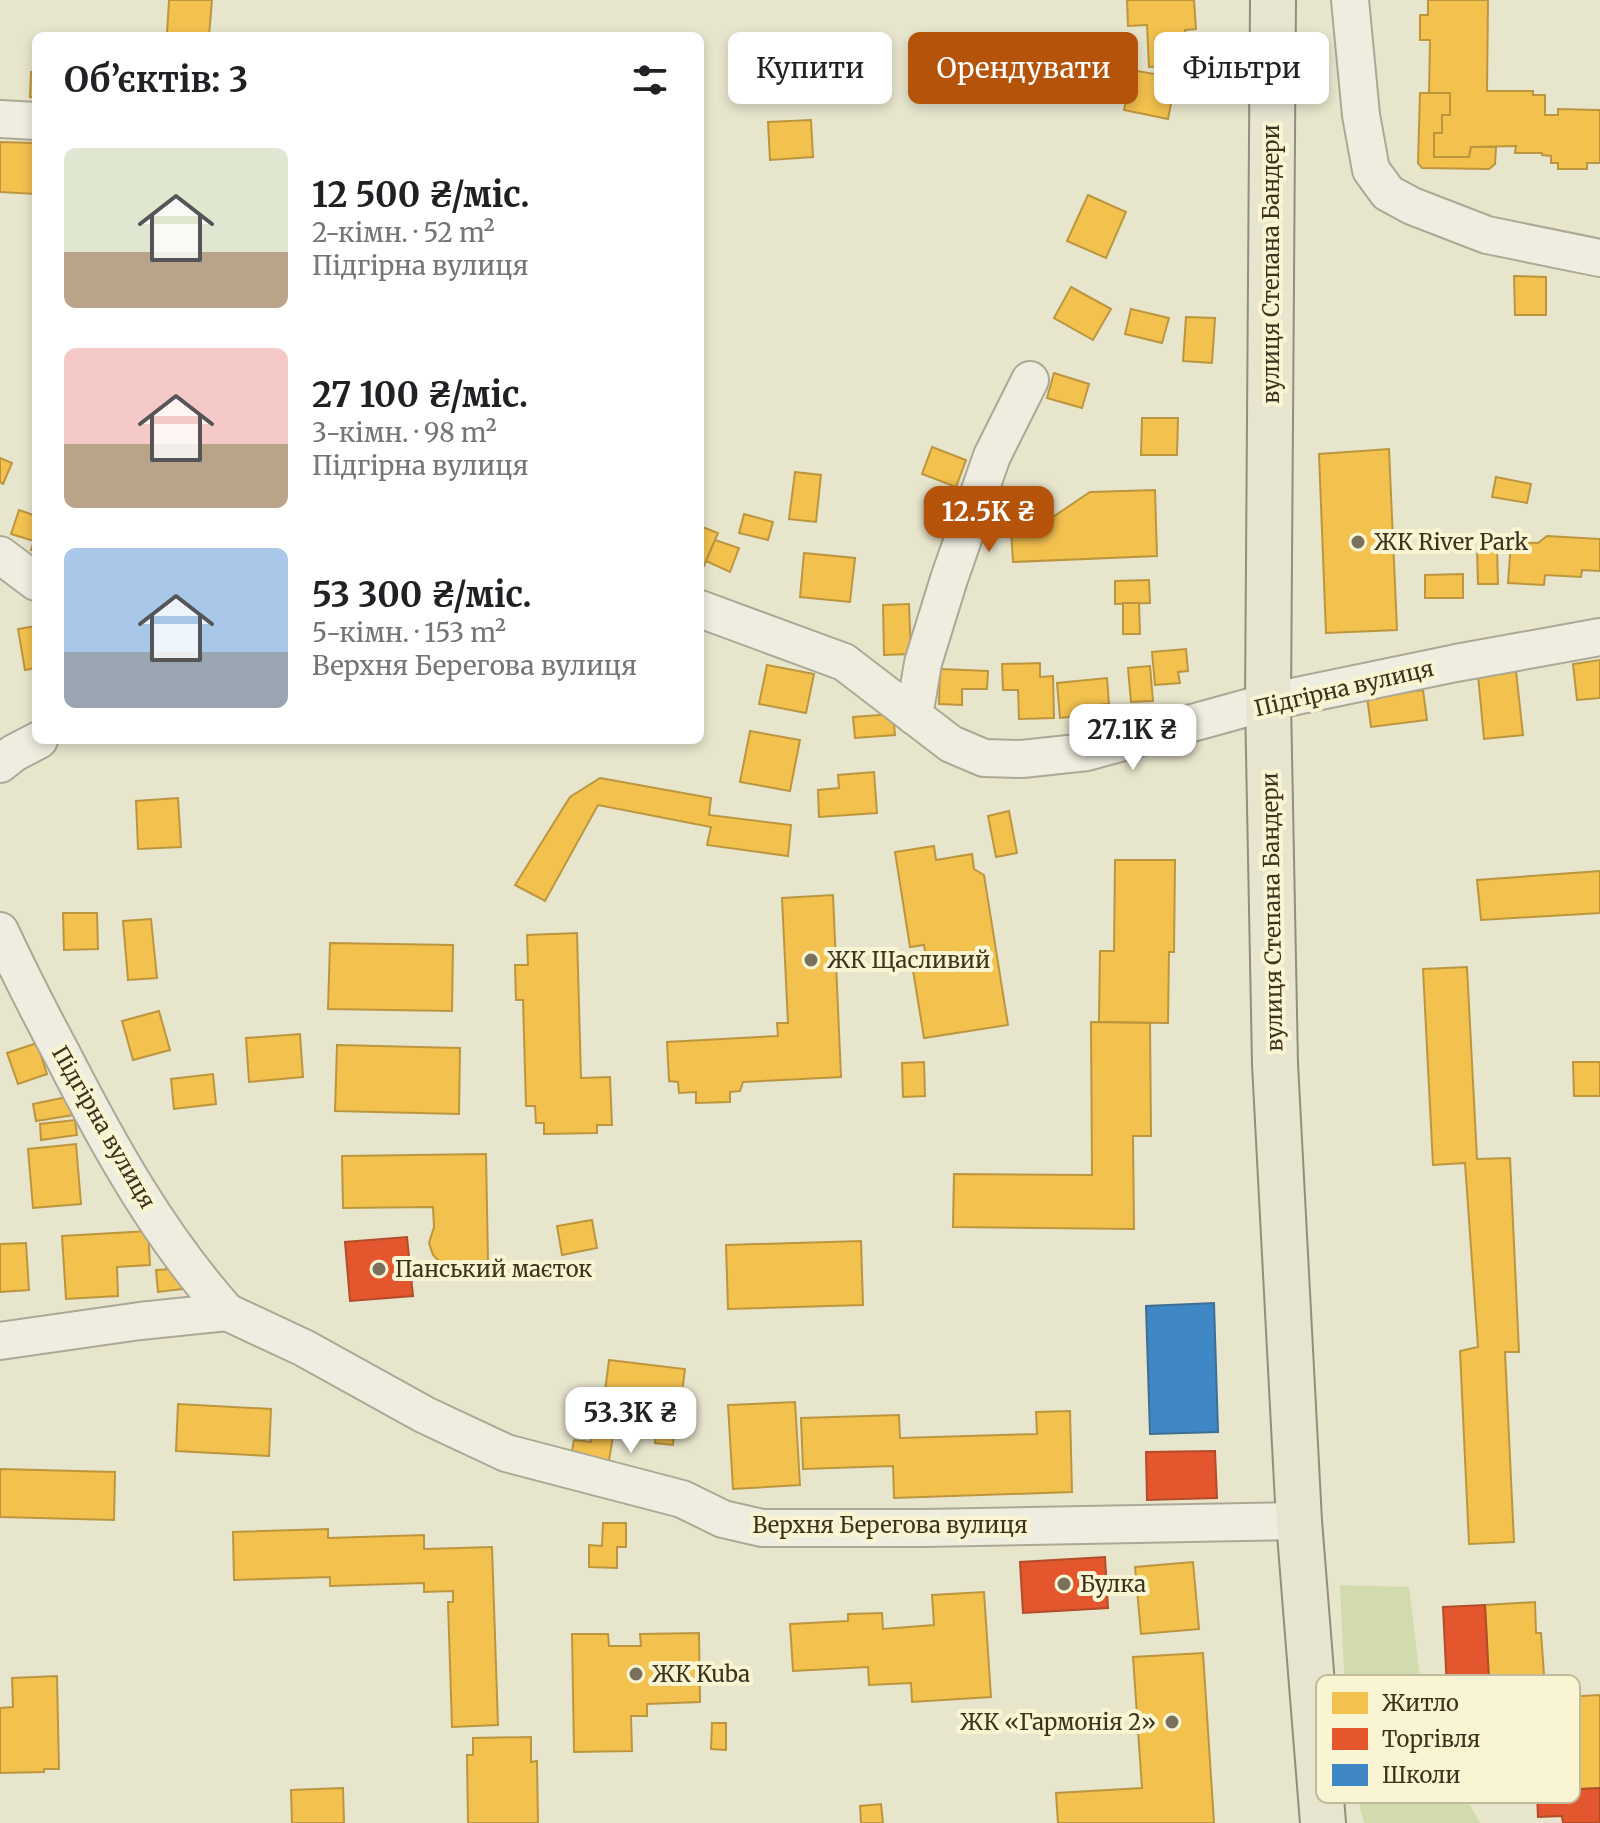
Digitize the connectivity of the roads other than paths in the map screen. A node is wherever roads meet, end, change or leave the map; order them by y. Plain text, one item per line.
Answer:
1 (1273, 0) edge
2 (1350, 0) edge
3 (0, 119) edge
4 (32, 121) edge
5 (1600, 258) edge
6 (1030, 380) dead end
7 (0, 555) edge
8 (32, 579) edge
9 (704, 610) edge
10 (1600, 637) edge
11 (1268, 702) junction
12 (914, 716) junction
13 (32, 744) edge
14 (0, 764) edge
15 (0, 931) edge
16 (227, 1312) junction
17 (0, 1341) edge
18 (1299, 1521) junction
19 (1316, 1735) edge
20 (1321, 1803) edge
21 (1323, 1823) edge

1 - 11 main road, вулиця Степана Бандери
2 - 5 street
3 - 4 street
6 - 12 street
7 - 8 street
9 - 12 street, Підгірна вулиця
10 - 11 street, Підгірна вулиця
11 - 12 street, Підгірна вулиця
11 - 18 main road, вулиця Степана Бандери
13 - 14 street
15 - 16 street, Підгірна вулиця
16 - 17 street
16 - 18 street, Верхня Берегова вулиця
18 - 19 main road, вулиця Степана Бандери
20 - 21 main road, вулиця Степана Бандери

